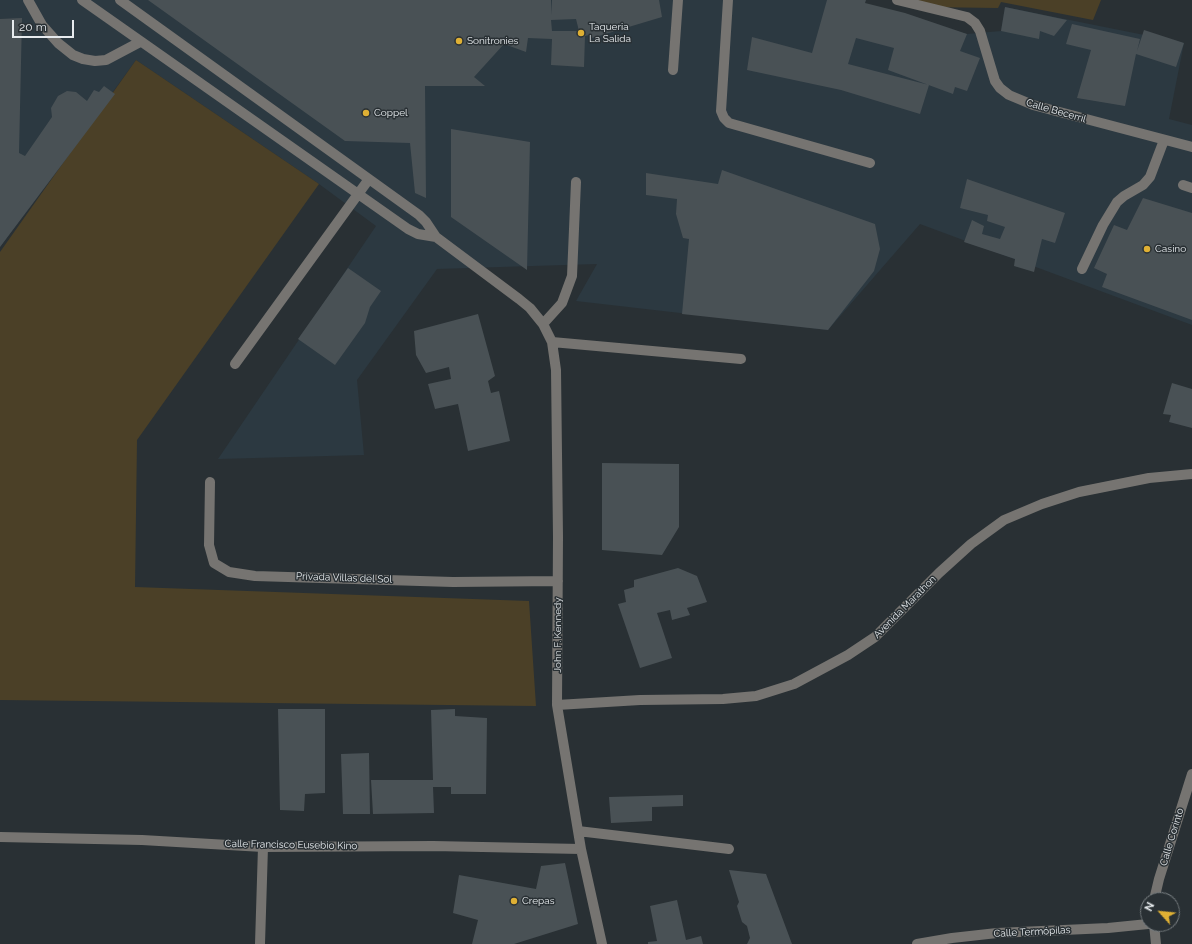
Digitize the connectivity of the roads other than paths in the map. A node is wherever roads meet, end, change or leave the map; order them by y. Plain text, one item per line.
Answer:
1 (28, 0) edge
2 (82, 0) edge
3 (120, 0) edge
4 (678, 0) edge
5 (728, 0) edge
6 (897, 0) edge
7 (140, 42) junction
8 (673, 70) dead end
9 (1164, 140) junction
10 (1192, 147) edge
11 (870, 163) dead end
12 (369, 179) junction
13 (576, 182) dead end
14 (358, 194) junction
15 (436, 237) junction
16 (1082, 269) dead end
17 (543, 324) junction
18 (552, 342) junction
19 (741, 359) dead end
20 (236, 364) dead end
21 (1192, 474) edge
22 (210, 482) dead end
23 (558, 581) junction
24 (557, 705) junction
25 (1192, 774) edge
26 (578, 831) junction
27 (0, 837) edge
28 (263, 847) junction
29 (581, 848) junction
30 (729, 849) dead end
31 (1156, 892) edge
32 (1140, 925) edge
33 (1155, 932) edge
34 (260, 944) edge
35 (602, 944) edge
36 (917, 944) edge
37 (1156, 944) edge

1 - 7 street
2 - 7 street
3 - 12 street
4 - 8 street
5 - 11 street
6 - 9 street, Calle Becerril
7 - 14 street
9 - 10 street, Calle Becerril
9 - 16 street
12 - 14 street
12 - 15 street
13 - 17 street
14 - 15 street
14 - 20 street
15 - 17 street, John F. Kennedy
17 - 18 street, John F. Kennedy
18 - 19 street
18 - 23 street, John F. Kennedy
21 - 24 street, Avenida Marathon
22 - 23 street, Privada Villas del Sol
23 - 24 street, John F. Kennedy
24 - 26 street, John F. Kennedy
25 - 31 street, Calle Corinto
26 - 29 street, John F. Kennedy
26 - 30 street
27 - 28 street, Calle Francisco Eusebio Kino
28 - 29 street, Calle Francisco Eusebio Kino
28 - 34 street
29 - 35 street, John F. Kennedy
32 - 36 street, Calle Termópilas
33 - 37 street

